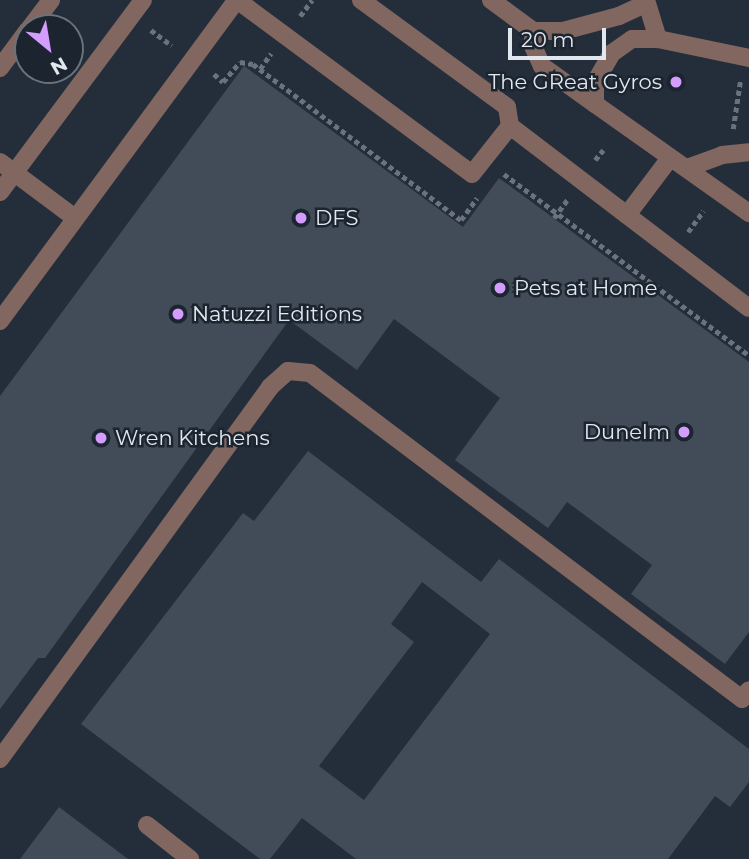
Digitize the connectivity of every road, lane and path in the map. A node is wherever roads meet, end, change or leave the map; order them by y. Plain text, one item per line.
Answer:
1 (143, 0) edge
2 (237, 0) edge
3 (361, 0) edge
4 (491, 0) edge
5 (646, 2) edge
6 (131, 16) junction
7 (533, 31) junction
8 (658, 39) junction
9 (14, 49) edge
10 (749, 58) edge
11 (192, 61) junction
12 (0, 68) edge
13 (223, 82) dead end
14 (595, 104) junction
15 (510, 126) junction
16 (749, 152) edge
17 (670, 158) junction
18 (7, 167) edge
19 (687, 168) junction
20 (0, 192) edge
21 (749, 213) edge
22 (627, 215) junction
23 (75, 218) junction
24 (749, 308) edge
25 (0, 321) edge
26 (749, 690) edge
27 (0, 759) edge
28 (147, 825) dead end
29 (190, 859) edge

1 - 6 lane
2 - 11 lane
2 - 15 lane
3 - 15 lane
4 - 7 lane
5 - 7 lane
5 - 8 lane
6 - 11 path
6 - 18 lane
7 - 14 lane
8 - 10 lane
8 - 14 lane
9 - 12 lane
11 - 13 path
11 - 23 lane
14 - 17 lane
15 - 22 lane
16 - 19 lane
17 - 19 lane
17 - 22 lane
18 - 20 lane
18 - 23 lane
19 - 21 lane
22 - 24 lane
23 - 25 lane
26 - 27 lane
28 - 29 lane

